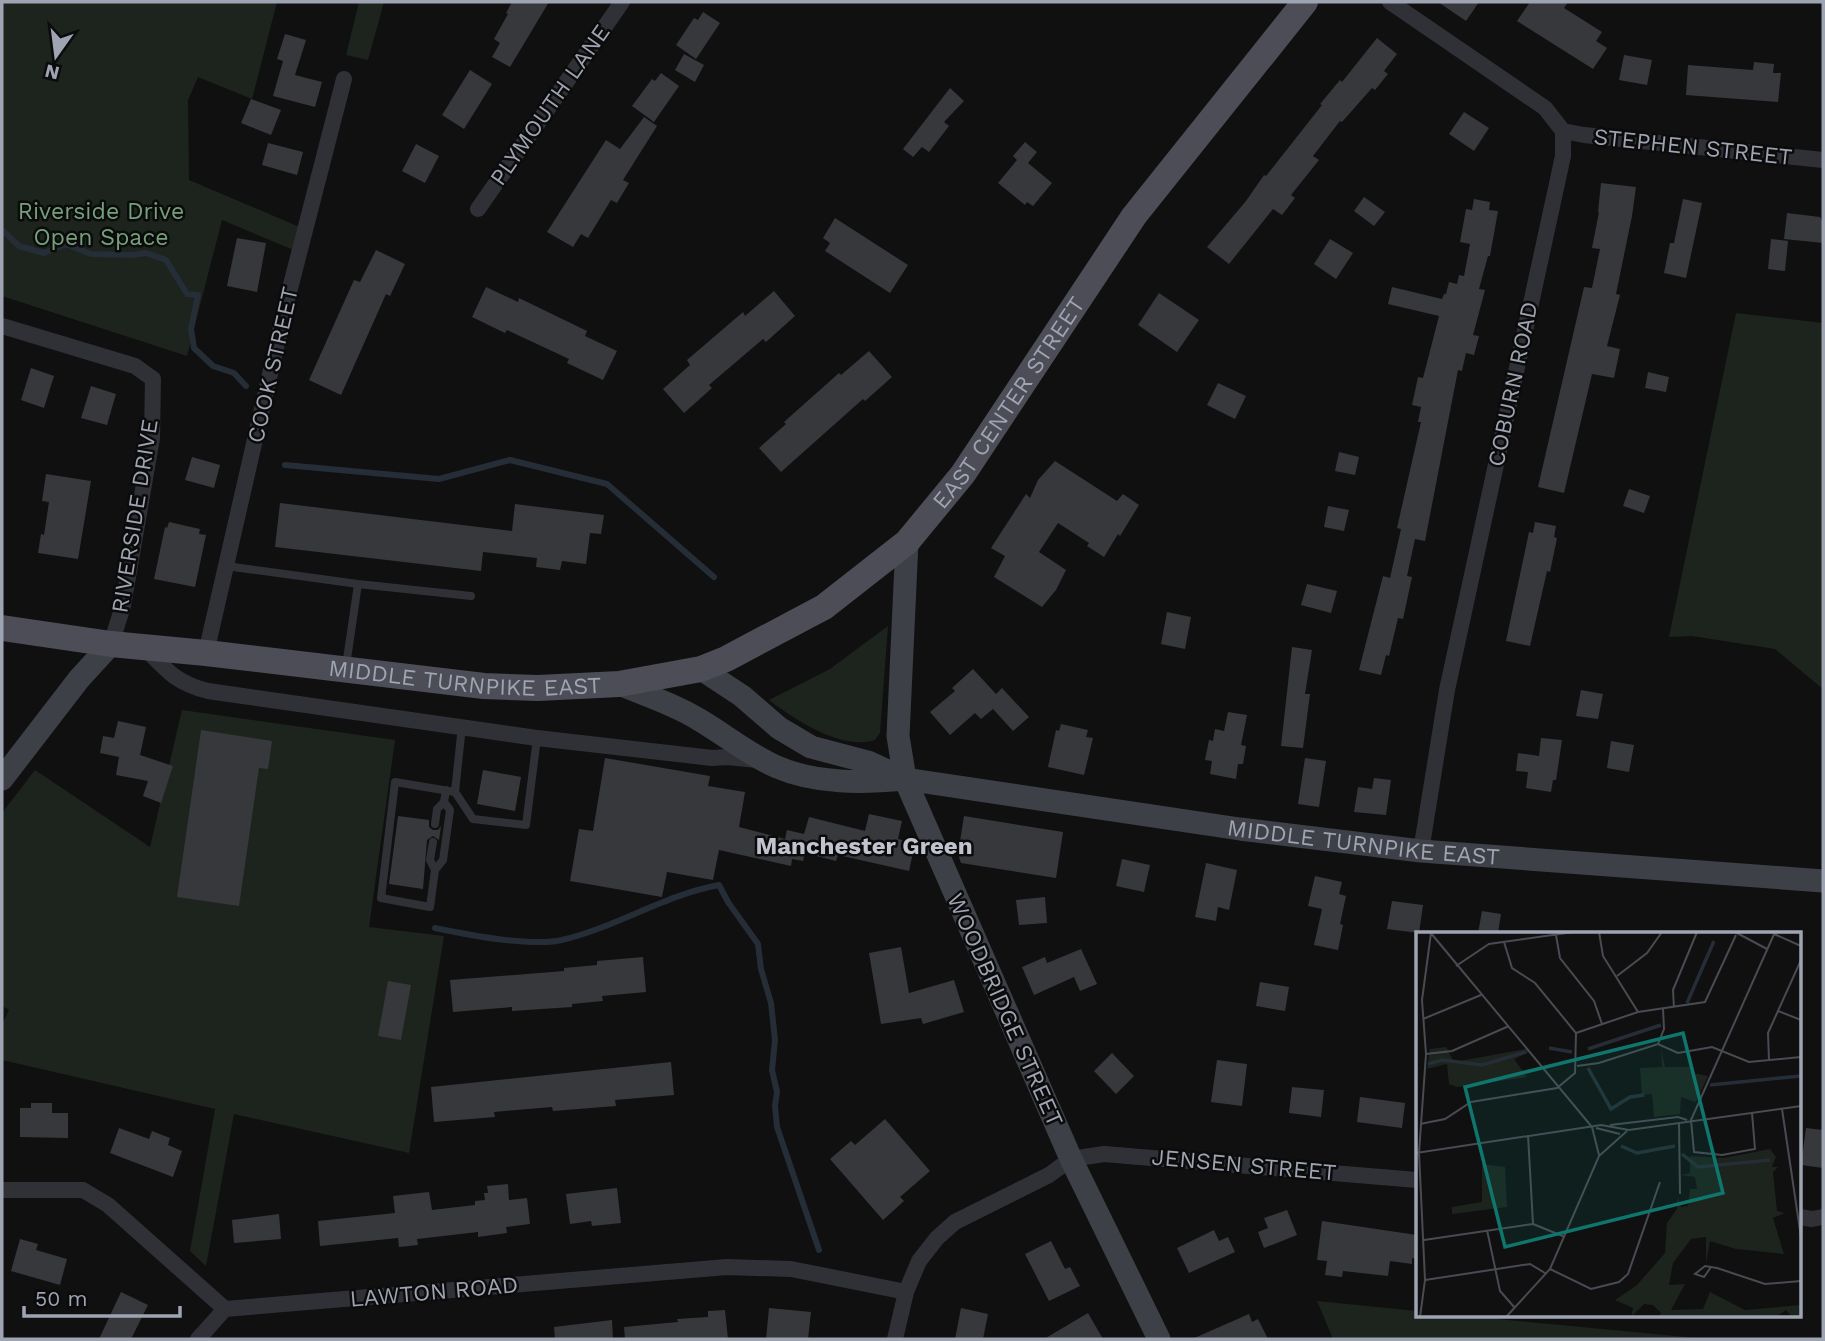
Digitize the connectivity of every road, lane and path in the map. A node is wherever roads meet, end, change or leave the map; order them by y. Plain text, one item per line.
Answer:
1 (622, 2) edge
2 (1305, 2) edge
3 (1390, 2) edge
4 (344, 79) dead end
5 (1563, 131) junction
6 (1823, 160) edge
7 (478, 209) dead end
8 (2, 326) edge
9 (907, 542) junction
10 (226, 566) junction
11 (358, 584) junction
12 (471, 596) dead end
13 (2, 628) edge
14 (111, 644) junction
15 (144, 647) junction
16 (206, 653) junction
17 (346, 669) junction
18 (701, 669) junction
19 (619, 684) junction
20 (462, 726) junction
21 (537, 738) junction
22 (765, 761) junction
23 (2, 779) edge
24 (905, 779) junction
25 (446, 790) junction
26 (455, 792) junction
27 (444, 802) junction
28 (435, 824) dead end
29 (433, 842) dead end
30 (1421, 851) junction
31 (435, 870) junction
32 (1823, 881) edge
33 (1071, 1159) junction
34 (1416, 1180) edge
35 (2, 1190) edge
36 (1800, 1217) edge
37 (1823, 1217) edge
38 (906, 1292) junction
39 (225, 1309) junction
40 (198, 1339) edge
41 (895, 1339) edge
42 (1159, 1339) edge

1 - 7 street, PLYMOUTH LANE
2 - 9 main road, EAST CENTER STREET
3 - 5 street
4 - 10 street, COOK STREET
5 - 6 street, STEPHEN STREET
5 - 30 street, COBURN ROAD
8 - 14 street, RIVERSIDE DRIVE
9 - 18 main road, EAST CENTER STREET
9 - 24 main road, WOODBRIDGE STREET
10 - 11 lane
10 - 16 street, COOK STREET
11 - 12 lane
11 - 17 lane
13 - 14 main road, MIDDLE TURNPIKE EAST
14 - 15 main road, MIDDLE TURNPIKE EAST
14 - 23 main road
15 - 16 main road, MIDDLE TURNPIKE EAST
15 - 20 street, MIDDLE TURNPIKE EAST
16 - 17 main road, MIDDLE TURNPIKE EAST
17 - 19 main road, MIDDLE TURNPIKE EAST
18 - 19 main road, EAST CENTER STREET
18 - 24 main road, MIDDLE TURNPIKE EAST
19 - 22 main road, MIDDLE TURNPIKE EAST
20 - 21 street, MIDDLE TURNPIKE EAST
20 - 26 lane
21 - 22 street, MIDDLE TURNPIKE EAST
21 - 26 lane
22 - 24 main road, MIDDLE TURNPIKE EAST
24 - 30 main road, MIDDLE TURNPIKE EAST
24 - 33 main road, WOODBRIDGE STREET
25 - 26 lane
25 - 27 lane
25 - 31 lane
27 - 28 lane
27 - 31 lane
29 - 31 lane
30 - 32 main road, MIDDLE TURNPIKE EAST
33 - 34 street, JENSEN STREET
33 - 38 street
33 - 42 main road, WOODBRIDGE STREET
35 - 39 street
36 - 37 street
38 - 39 street, LAWTON ROAD
38 - 41 street
39 - 40 street

